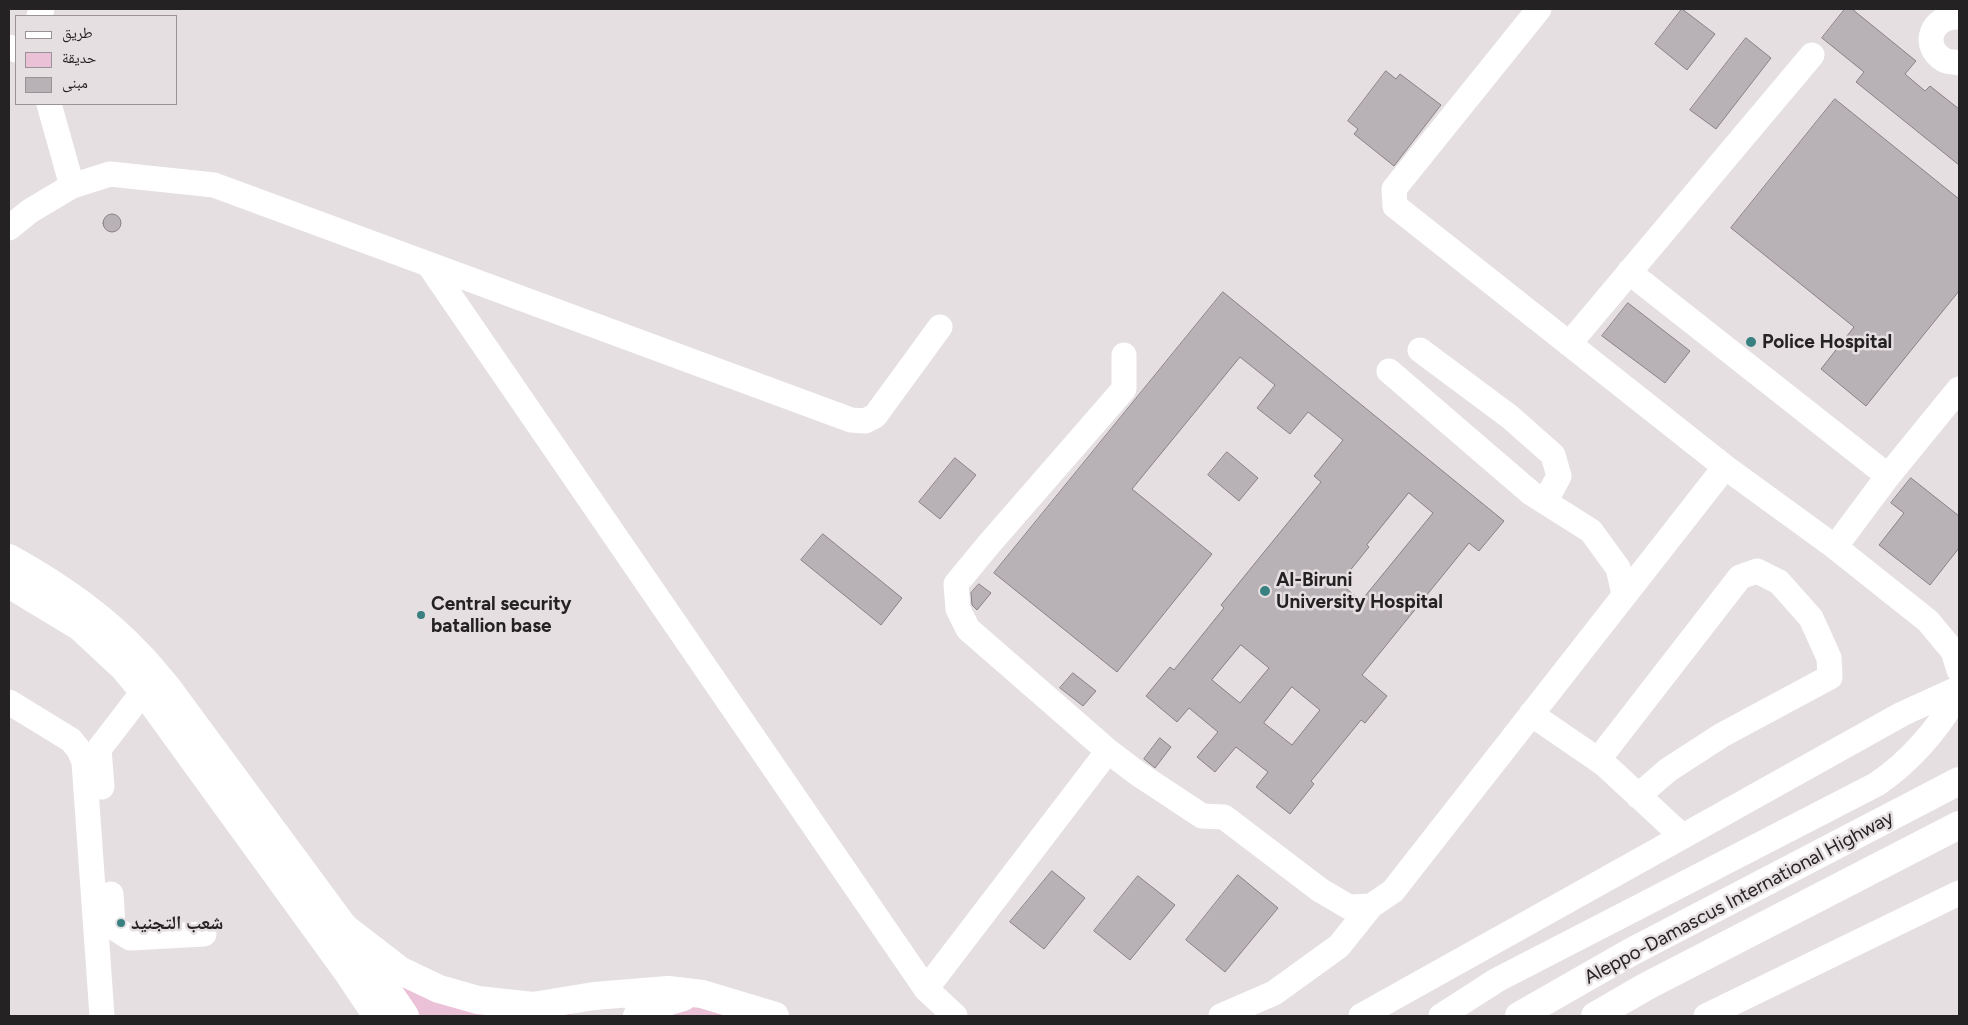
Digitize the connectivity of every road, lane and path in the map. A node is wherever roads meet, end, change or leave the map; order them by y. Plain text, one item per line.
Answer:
1 (1539, 9) edge
2 (1959, 18) edge
3 (1812, 55) dead end
4 (1959, 63) edge
5 (48, 105) edge
6 (72, 186) junction
7 (9, 228) edge
8 (429, 265) junction
9 (1629, 272) junction
10 (940, 327) dead end
11 (1569, 344) junction
12 (1420, 350) dead end
13 (1124, 355) dead end
14 (1389, 371) dead end
15 (1959, 389) edge
16 (1725, 467) junction
17 (1888, 476) junction
18 (1545, 502) junction
19 (1835, 548) junction
20 (9, 558) edge
21 (9, 584) edge
22 (1624, 594) junction
23 (1959, 670) edge
24 (1959, 688) edge
25 (143, 692) junction
26 (1959, 693) edge
27 (9, 702) edge
28 (1531, 714) junction
29 (1108, 751) junction
30 (1598, 760) junction
31 (94, 776) junction
32 (1959, 781) edge
33 (1638, 796) junction
34 (1959, 825) edge
35 (1682, 836) junction
36 (1959, 893) edge
37 (1371, 906) junction
38 (344, 927) junction
39 (204, 934) dead end
40 (346, 970) junction
41 (1647, 986) junction
42 (926, 989) junction
43 (702, 994) junction
44 (102, 1016) edge
45 (364, 1016) edge
46 (377, 1016) edge
47 (404, 1016) edge
48 (637, 1016) edge
49 (775, 1016) edge
50 (955, 1016) edge
51 (1221, 1016) edge
52 (1361, 1016) edge
53 (1441, 1016) edge
54 (1519, 1016) edge
55 (1595, 1016) edge
56 (1611, 1016) edge
57 (1706, 1016) edge

1 - 11 street
2 - 4 street
3 - 9 street
5 - 6 street
6 - 7 street
6 - 8 street
8 - 10 street
8 - 42 street
9 - 11 street
9 - 17 street
11 - 16 street
12 - 18 street
13 - 29 street
14 - 18 street
15 - 17 street
16 - 19 street
16 - 22 street
17 - 19 street
18 - 22 street
19 - 23 street
20 - 38 main road
21 - 25 main road
22 - 28 street
24 - 35 street
25 - 31 street
25 - 40 main road
26 - 53 street
27 - 31 street
28 - 30 street
28 - 37 street
29 - 37 street
29 - 42 street
30 - 33 street
30 - 33 street
31 - 39 street
31 - 44 street
32 - 54 main road, Aleppo-Damascus International Highway
33 - 35 street
34 - 41 main road, Aleppo-Damascus International Highway
35 - 52 street
36 - 57 street
37 - 51 street
38 - 43 main road
38 - 47 main road
40 - 45 main road
40 - 46 main road
41 - 55 main road, Aleppo-Damascus International Highway
41 - 56 main road
42 - 50 street
43 - 48 main road
43 - 49 main road

